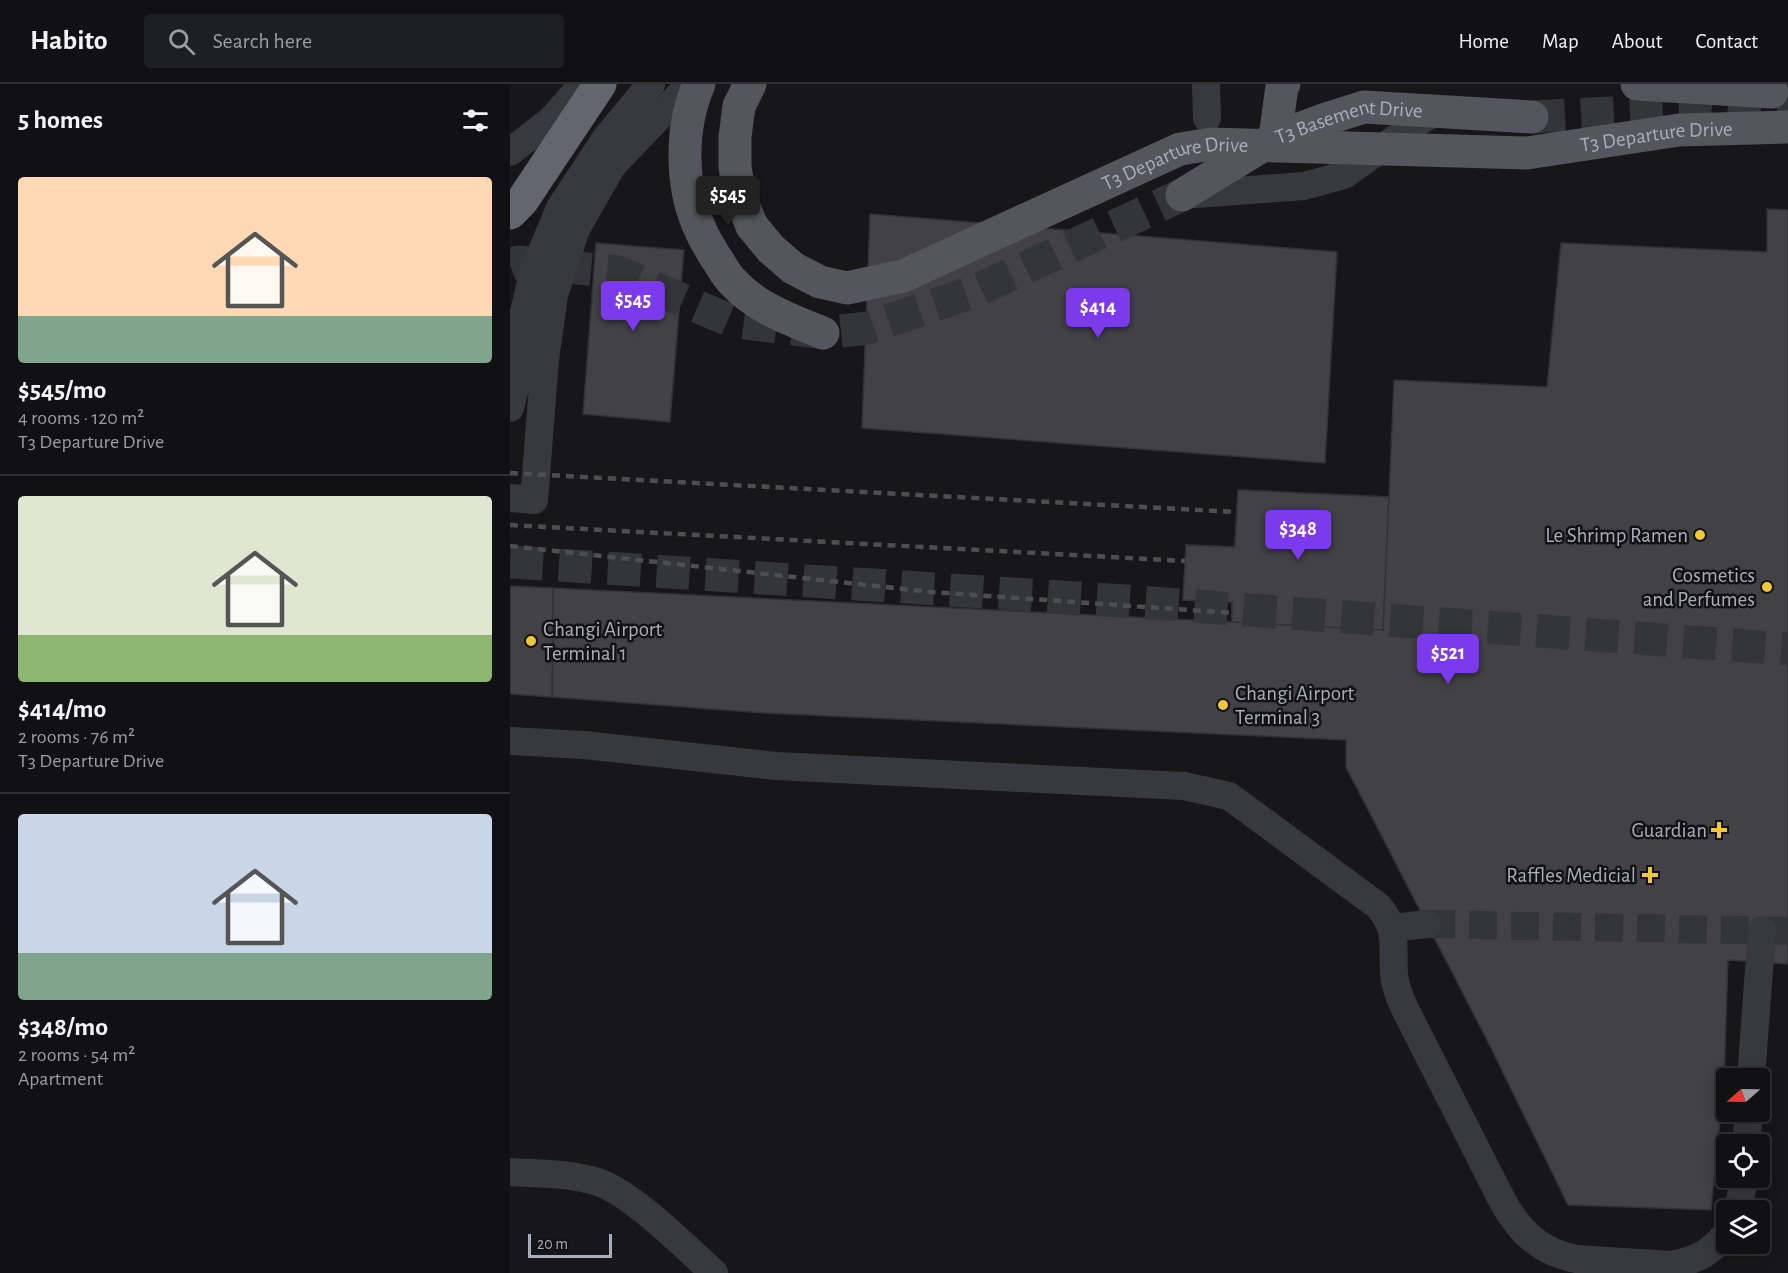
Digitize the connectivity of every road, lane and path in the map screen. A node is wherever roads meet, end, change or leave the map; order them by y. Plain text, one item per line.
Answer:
1 (583, 84) edge
2 (600, 84) edge
3 (651, 84) edge
4 (690, 84) edge
5 (699, 84) edge
6 (1206, 84) edge
7 (1284, 84) edge
8 (1637, 84) edge
9 (1772, 92) dead end
10 (744, 95) edge
11 (1436, 110) junction
12 (1532, 117) tunnel mouth
13 (1207, 118) dead end
14 (1788, 127) edge
15 (1275, 138) junction
16 (510, 152) edge
17 (1182, 195) joint
18 (514, 215) edge
19 (823, 333) dead end
20 (510, 408) edge
21 (510, 498) edge
22 (510, 741) edge
23 (1427, 924) tunnel mouth
24 (1392, 928) junction
25 (1762, 930) dead end
26 (1752, 1068) edge
27 (510, 1172) edge
28 (1716, 1245) edge
29 (714, 1273) edge

1 - 16 lane
2 - 18 highway
3 - 20 lane
4 - 21 lane
5 - 19 main road
6 - 13 lane
7 - 15 main road
8 - 9 main road
10 - 14 main road, T3 Departure Drive, bridge
11 - 12 main road, T3 Basement Drive
11 - 15 main road, T3 Basement Drive
11 - 17 lane
15 - 17 main road, T3 Basement Drive
22 - 24 lane
23 - 24 lane
24 - 28 lane
25 - 26 lane
27 - 29 lane

